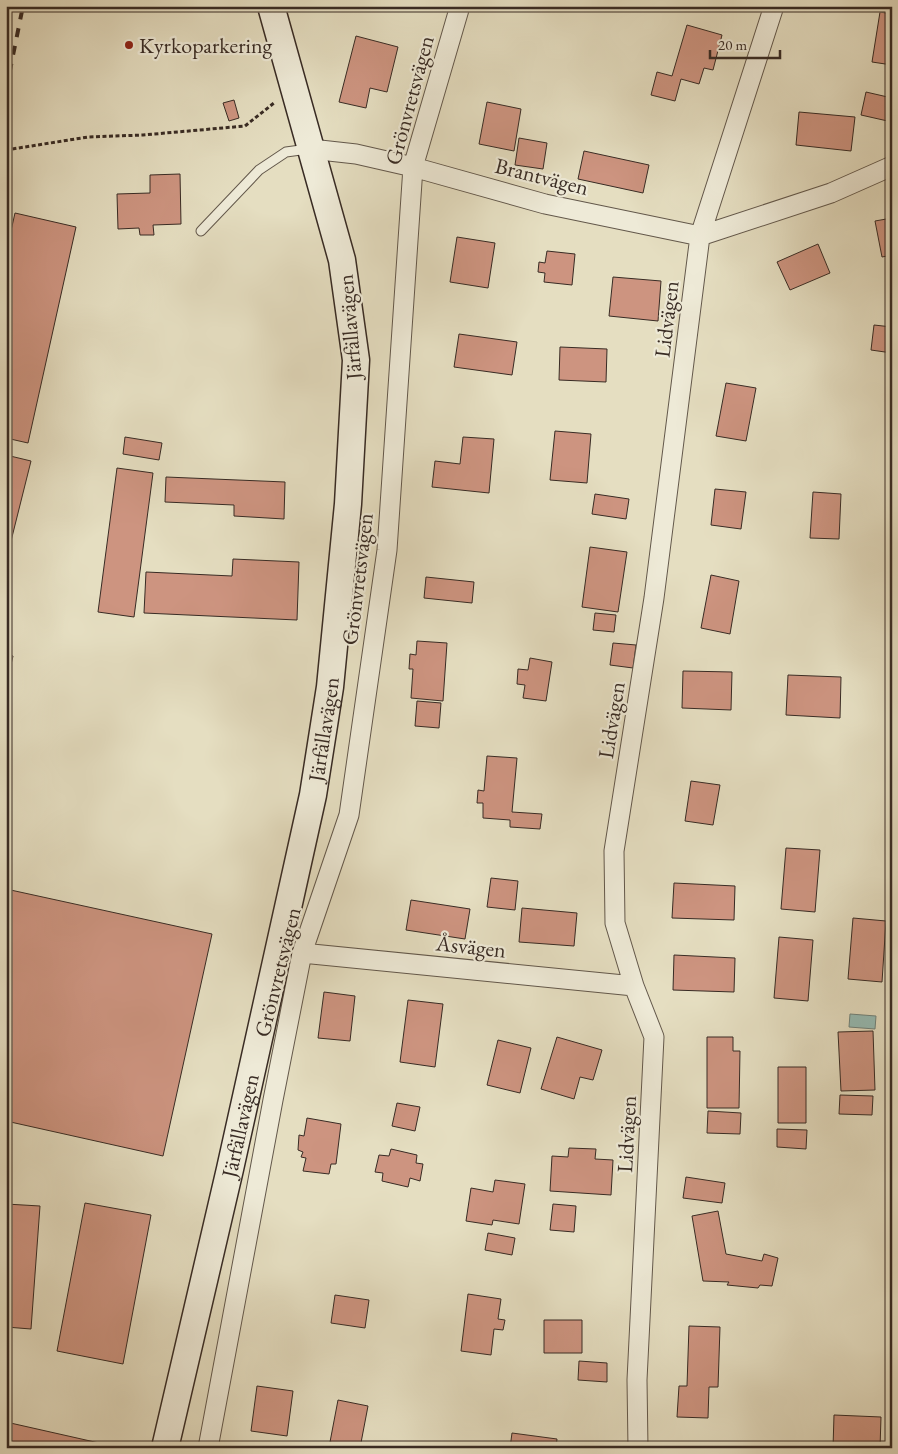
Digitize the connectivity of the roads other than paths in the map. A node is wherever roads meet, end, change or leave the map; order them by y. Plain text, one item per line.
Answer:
1 (272, 6) edge
2 (460, 6) edge
3 (774, 6) edge
4 (311, 149) junction
5 (892, 166) edge
6 (413, 167) junction
7 (201, 230) dead end
8 (700, 236) junction
9 (302, 953) junction
10 (634, 986) junction
11 (165, 1448) edge
12 (208, 1448) edge
13 (638, 1448) edge

1 - 4 street, Järfällavägen
2 - 6 street, Grönvretsvägen
3 - 8 street, Lidvägen
4 - 6 street, Brantvägen
4 - 7 lane, Brantvägen
4 - 11 street, Järfällavägen
5 - 8 street, Brantvägen
6 - 8 street, Brantvägen
6 - 9 street, Grönvretsvägen
8 - 10 street, Lidvägen
9 - 10 street, Åsvägen
9 - 12 street, Grönvretsvägen
10 - 13 street, Lidvägen

